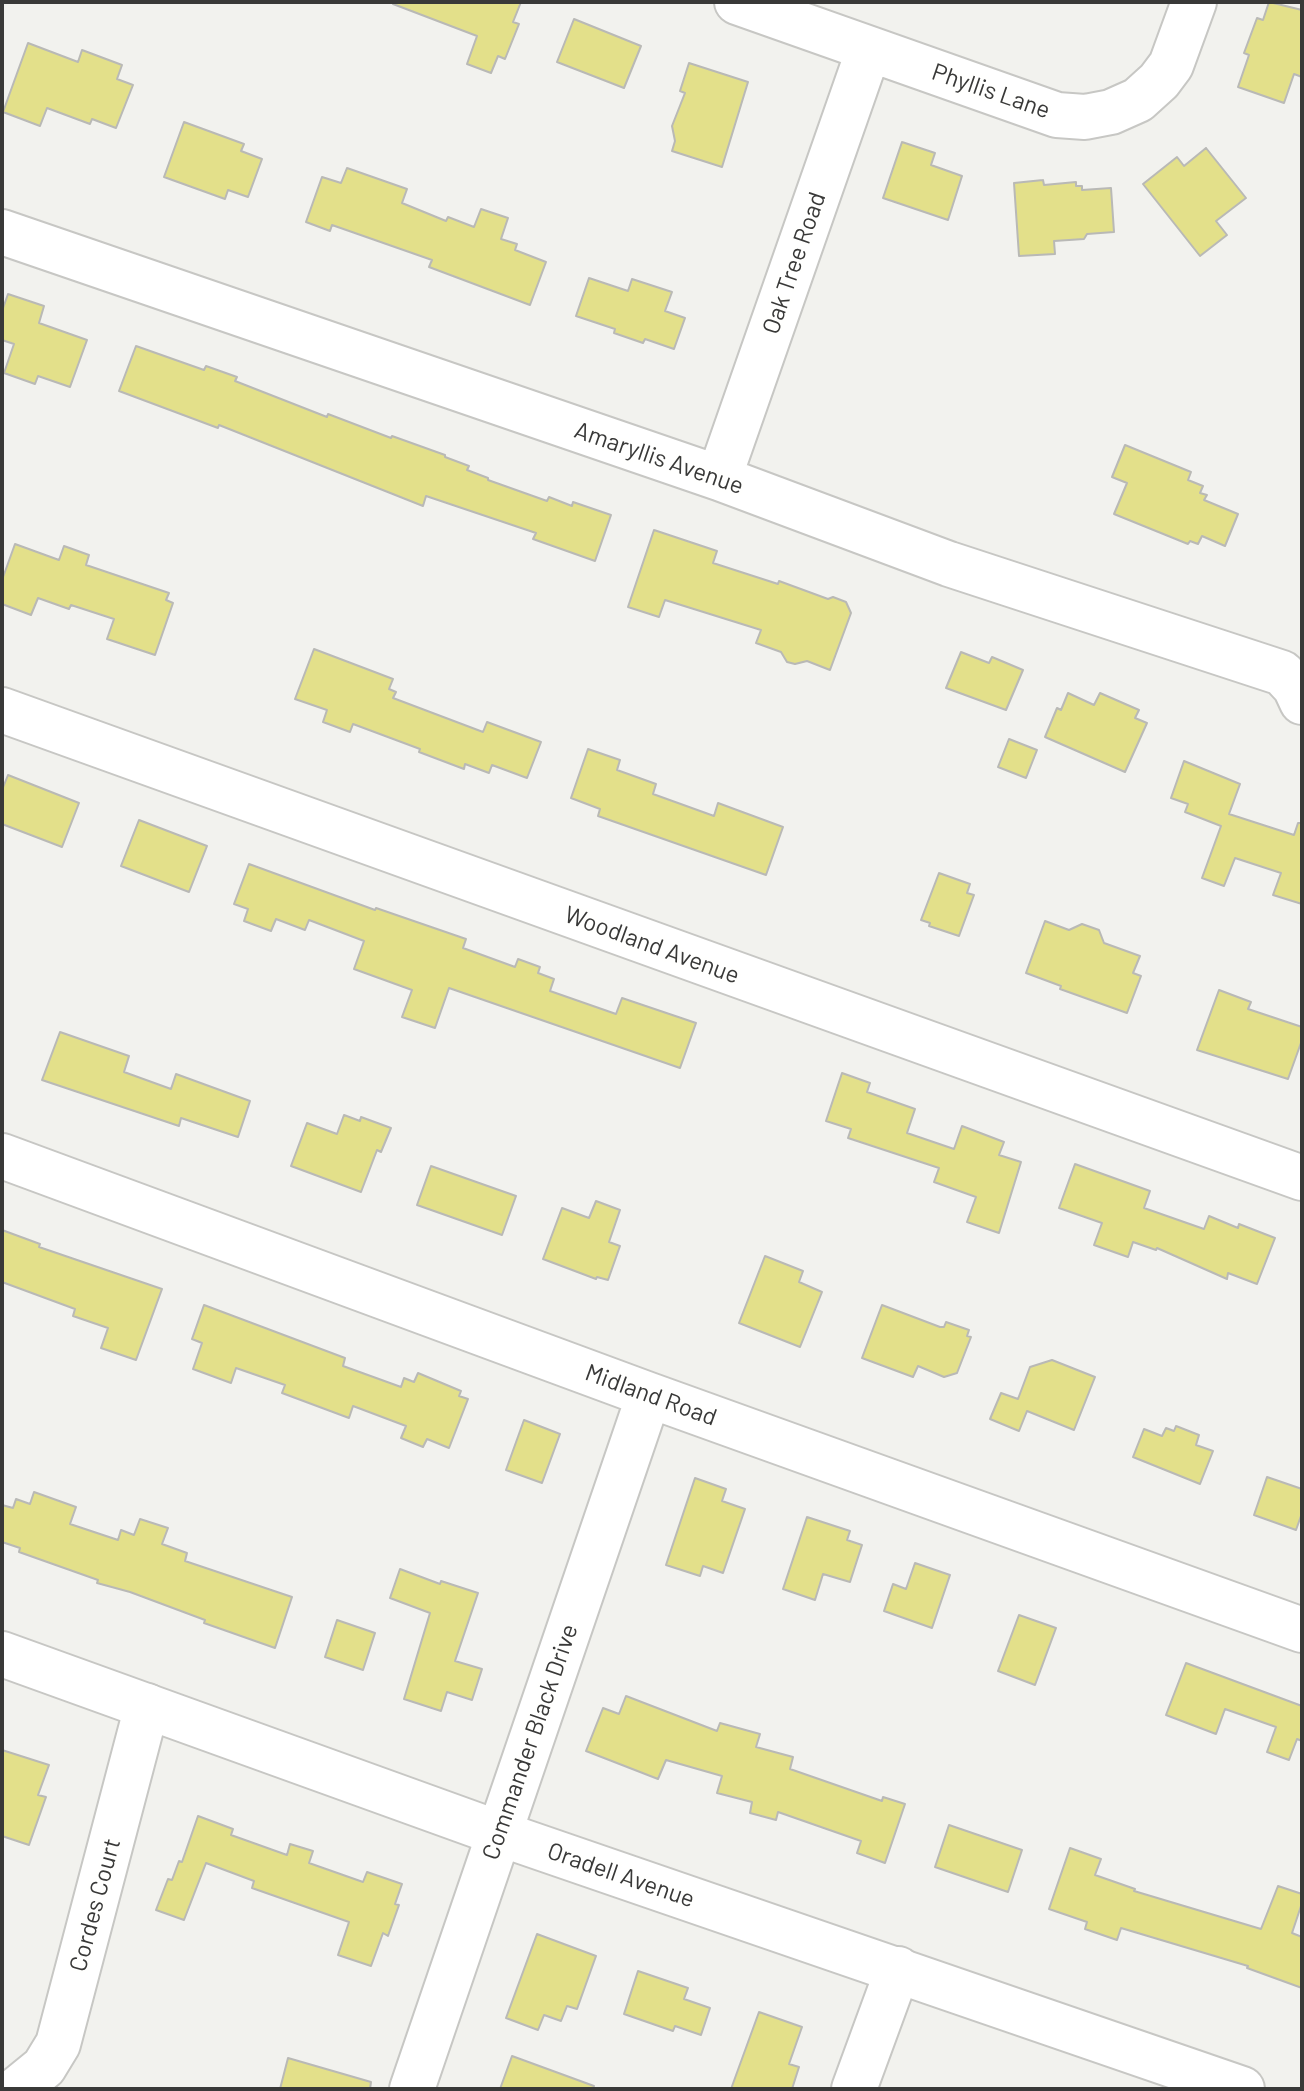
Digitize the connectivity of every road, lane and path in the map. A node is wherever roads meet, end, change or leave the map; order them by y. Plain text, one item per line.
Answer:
1 (737, 2) edge
2 (1194, 2) edge
3 (869, 49) junction
4 (2, 232) edge
5 (719, 478) junction
6 (1302, 702) edge
7 (2, 710) edge
8 (2, 1156) edge
9 (1302, 1178) edge
10 (649, 1395) junction
11 (1302, 1630) edge
12 (2, 1654) edge
13 (147, 1706) junction
14 (498, 1833) junction
15 (898, 1969) junction
16 (17, 2089) edge
17 (412, 2089) edge
18 (854, 2089) edge
19 (1242, 2089) edge

1 - 3 street, Phyllis Lane
2 - 3 street, Phyllis Lane
3 - 5 street, Oak Tree Road
4 - 5 street, Amaryllis Avenue
5 - 6 street, Amaryllis Avenue
7 - 9 street, Woodland Avenue
8 - 10 street, Midland Road
10 - 11 street, Midland Road
10 - 14 street, Commander Black Drive
12 - 13 street, Oradell Avenue
13 - 14 street, Oradell Avenue
13 - 16 street, Cordes Court
14 - 15 street, Oradell Avenue
14 - 17 street, Commander Black Drive
15 - 18 street
15 - 19 street, Oradell Avenue

